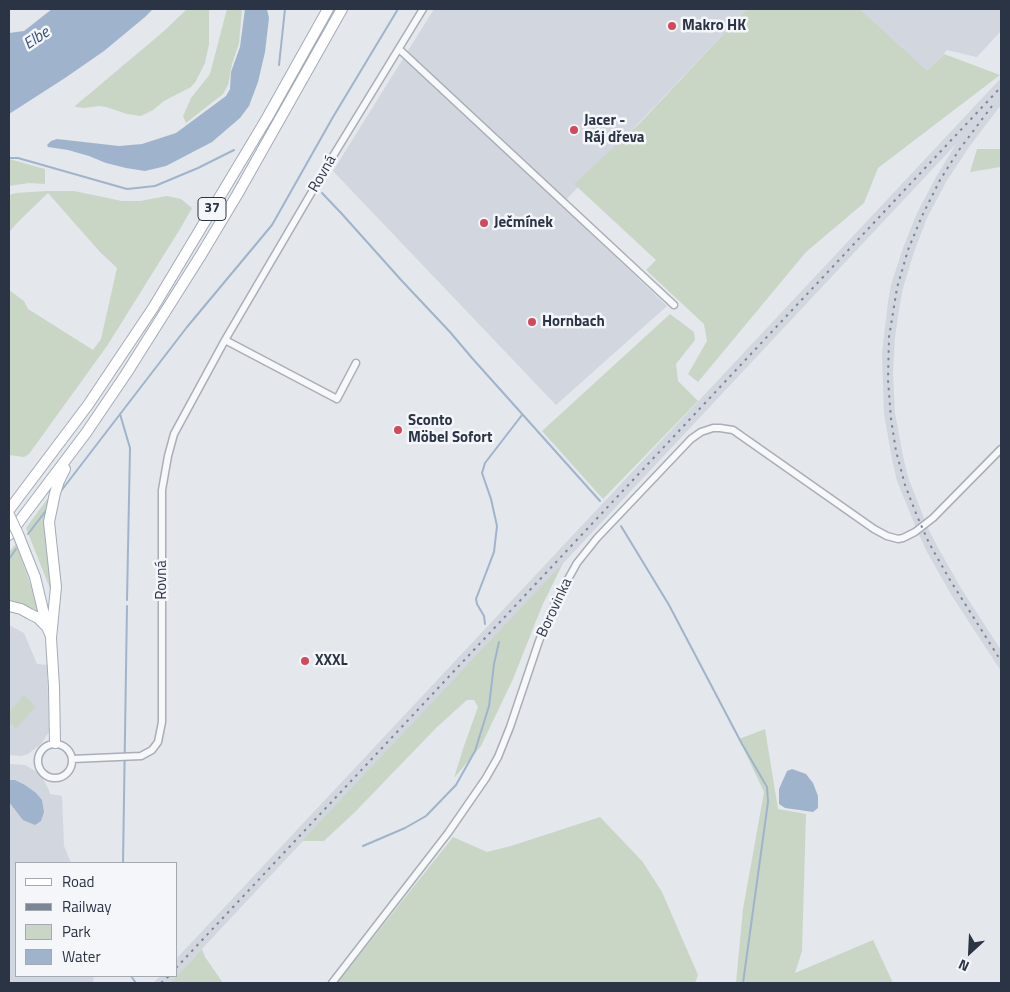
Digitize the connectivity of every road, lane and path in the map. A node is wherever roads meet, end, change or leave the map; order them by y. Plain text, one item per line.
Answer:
1 (328, 9) edge
2 (342, 9) edge
3 (423, 9) edge
4 (399, 49) junction
5 (674, 305) dead end
6 (226, 340) junction
7 (356, 363) dead end
8 (86, 433) junction
9 (1001, 449) edge
10 (9, 508) edge
11 (9, 515) edge
12 (9, 535) edge
13 (9, 606) edge
14 (47, 627) junction
15 (51, 638) junction
16 (55, 743) junction
17 (72, 759) junction
18 (332, 983) edge

1 - 10 main road, 37
2 - 8 main road, 37
3 - 4 street, Rovná
4 - 5 street
4 - 6 street, Rovná
6 - 7 street
6 - 17 street, Rovná
8 - 12 main road, 37
8 - 15 main road
9 - 18 street, Borovinka
11 - 14 main road, bridge
13 - 14 main road
14 - 15 main road
15 - 16 main road
16 - 17 street
16 - 17 street

